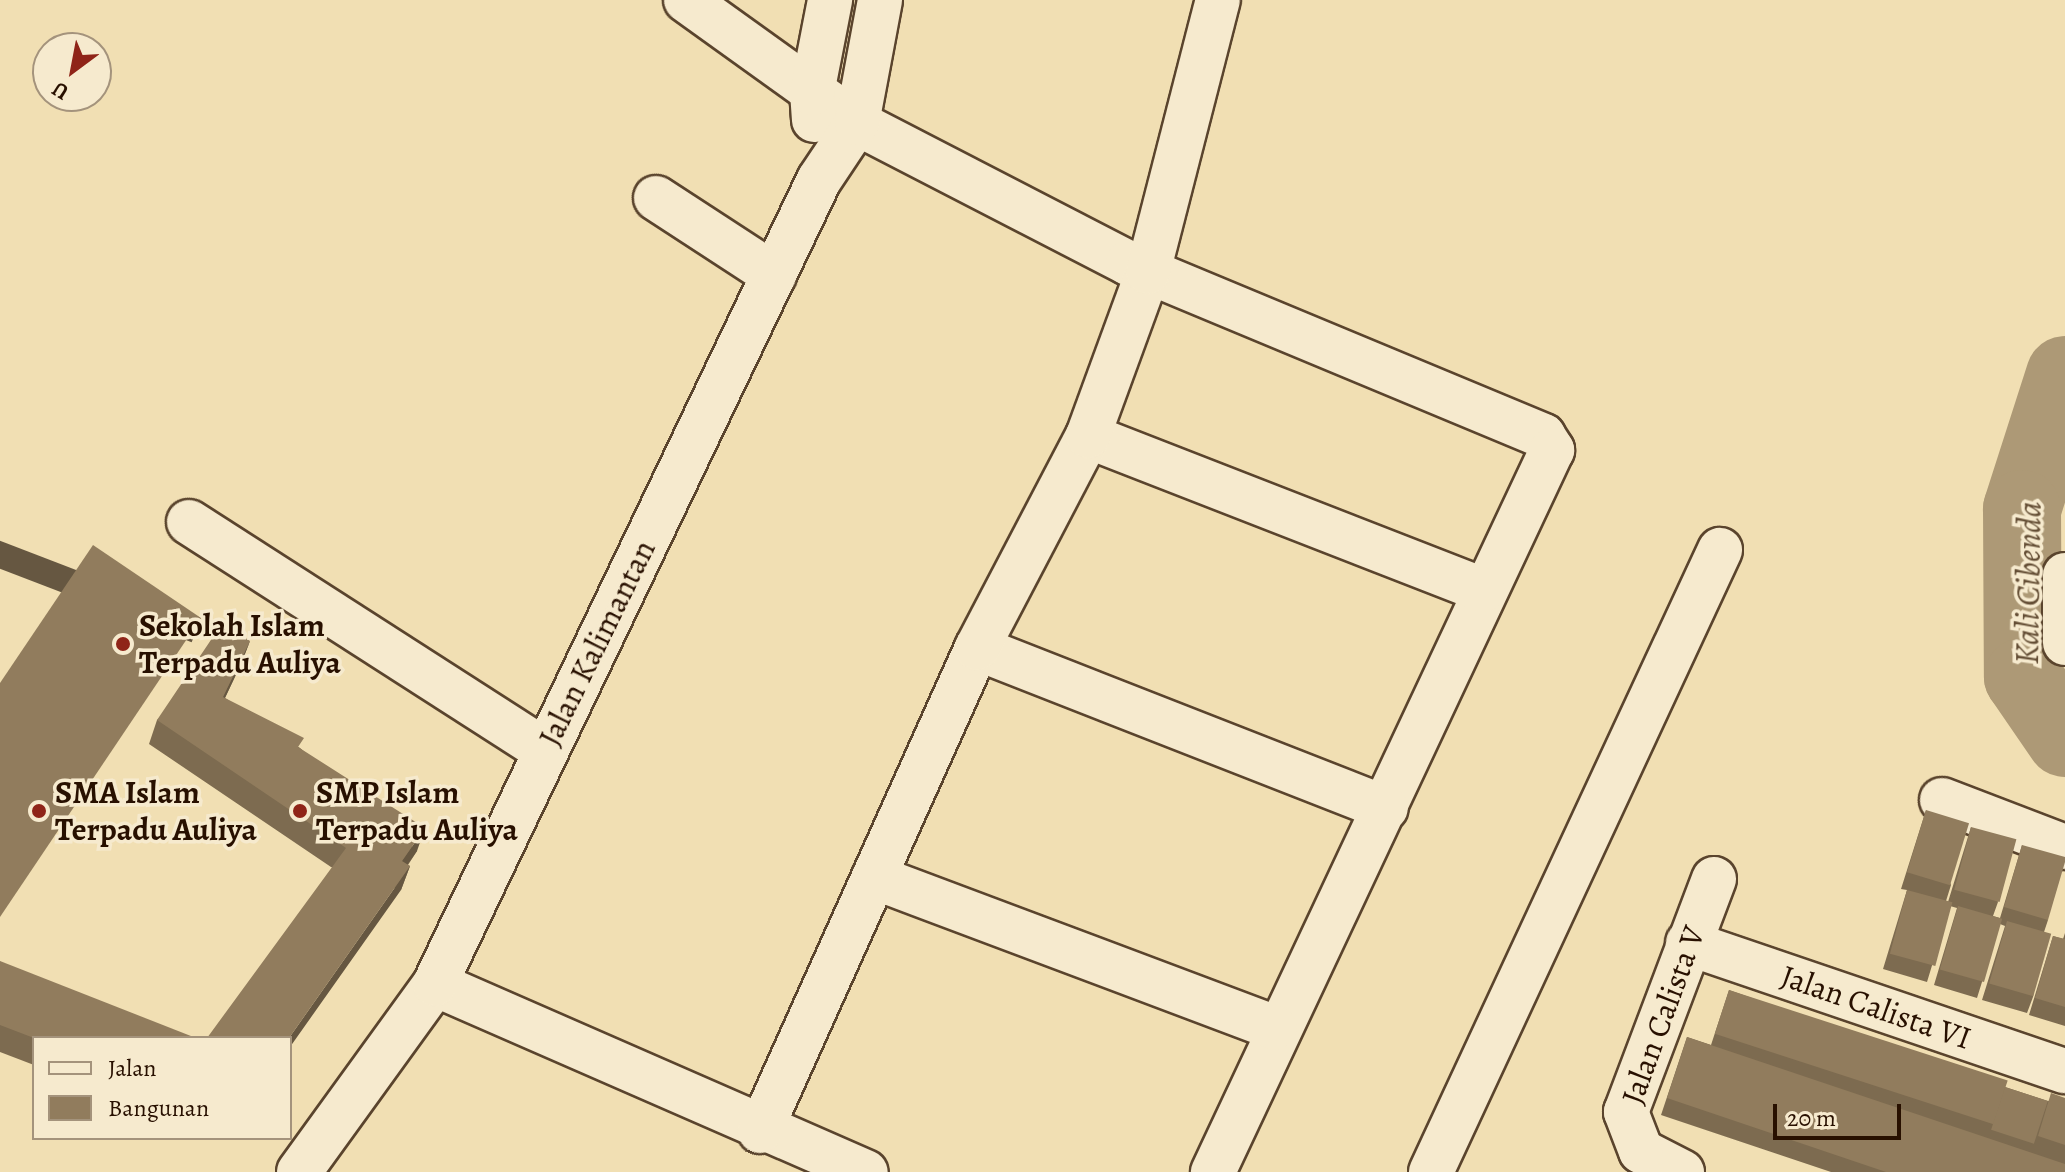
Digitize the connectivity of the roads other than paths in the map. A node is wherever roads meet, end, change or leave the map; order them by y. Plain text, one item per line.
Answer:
1 (686, 0) edge
2 (830, 0) edge
3 (880, 0) edge
4 (1218, 0) edge
5 (812, 93) junction
6 (857, 123) junction
7 (819, 180) junction
8 (656, 198) dead end
9 (1148, 272) junction
10 (774, 275) junction
11 (1088, 436) junction
12 (189, 522) dead end
13 (1720, 550) dead end
14 (2065, 575) edge
15 (1483, 590) junction
16 (2065, 643) edge
17 (977, 648) junction
18 (546, 751) junction
19 (1942, 800) dead end
20 (1386, 808) junction
21 (2065, 847) edge
22 (874, 877) junction
23 (1714, 879) dead end
24 (1688, 943) junction
25 (435, 984) junction
26 (1275, 1028) junction
27 (2065, 1071) edge
28 (760, 1131) junction
29 (318, 1168) edge
30 (866, 1172) edge
31 (1213, 1172) edge
32 (1431, 1172) edge
33 (1682, 1172) edge

1 - 5 street
2 - 5 street, Jalan Kalimantan
3 - 6 street, Jalan Kalimantan
4 - 9 street
5 - 6 street
5 - 7 street, Jalan Kalimantan
6 - 7 street, Jalan Kalimantan
6 - 9 street
7 - 10 street, Jalan Kalimantan
8 - 10 street
9 - 11 street
9 - 15 street
10 - 18 street, Jalan Kalimantan
11 - 15 street
11 - 17 street
12 - 18 street
13 - 32 street
14 - 16 street
15 - 20 street
17 - 20 street
17 - 22 street
18 - 25 street, Jalan Kalimantan
19 - 21 street
20 - 26 street
22 - 26 street
22 - 28 street
23 - 24 street, Jalan Calista V
24 - 27 street, Jalan Calista VI
24 - 33 street, Jalan Calista V
25 - 28 street
25 - 29 street, Jalan Kalimantan
26 - 31 street
28 - 30 street

